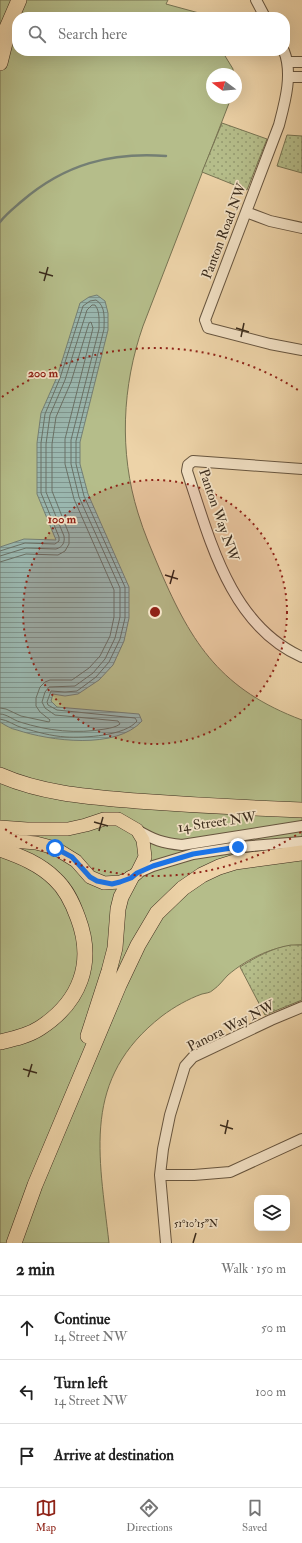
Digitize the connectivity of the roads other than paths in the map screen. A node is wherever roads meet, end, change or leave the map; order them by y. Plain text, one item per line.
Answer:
1 (18, 0) edge
2 (256, 0) edge
3 (14, 12) edge
4 (262, 12) edge
5 (12, 17) joint
6 (0, 44) edge
7 (285, 56) edge
8 (287, 62) junction
9 (302, 62) edge
10 (0, 63) edge
11 (288, 77) junction
12 (302, 77) edge
13 (246, 212) junction
14 (302, 228) edge
15 (302, 350) edge
16 (302, 469) edge
17 (302, 657) edge
18 (0, 775) edge
19 (302, 810) edge
20 (302, 826) edge
21 (0, 827) edge
22 (137, 830) junction
23 (0, 840) edge
24 (302, 842) edge
25 (0, 849) edge
26 (302, 853) edge
27 (134, 875) junction
28 (302, 1007) edge
29 (0, 1042) edge
30 (302, 1139) edge
31 (54, 1140) junction
32 (160, 1175) junction
33 (14, 1243) edge
34 (166, 1243) edge

1 - 3 highway
2 - 4 street
5 - 6 highway
5 - 10 highway
7 - 8 street, Panton Road NW
8 - 9 street
8 - 11 street, Panton Road NW
11 - 12 street
11 - 13 street, Panton Road NW
13 - 14 street
13 - 15 street, Panton Road NW
16 - 17 street, Panton Way NW
18 - 19 highway
20 - 22 street, 14 Street NW
21 - 22 main road, 14 Street NW
22 - 27 main road
23 - 27 main road, 14 Street NW
24 - 27 street, 14 Street NW
25 - 29 highway
26 - 31 highway
27 - 31 highway
28 - 32 street, Panora Way NW
30 - 32 street
31 - 33 highway
32 - 34 street, Panora Way NW

